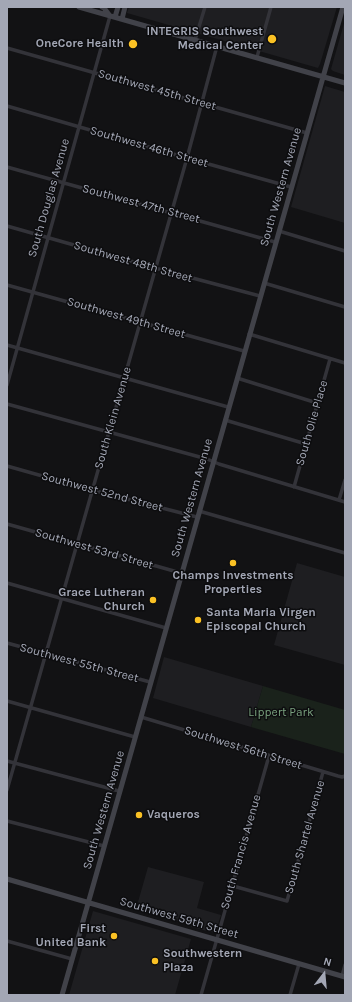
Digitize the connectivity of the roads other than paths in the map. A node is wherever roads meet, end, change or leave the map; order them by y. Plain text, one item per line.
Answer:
1 (79, 7) edge
2 (102, 7) edge
3 (118, 7) edge
4 (125, 7) edge
5 (205, 7) edge
6 (271, 7) edge
7 (343, 7) edge
8 (113, 17) junction
9 (122, 19) junction
10 (195, 40) junction
11 (217, 46) junction
12 (7, 48) edge
13 (257, 57) junction
14 (95, 72) junction
15 (322, 76) junction
16 (345, 83) edge
17 (201, 102) junction
18 (7, 106) edge
19 (80, 128) junction
20 (307, 133) junction
21 (187, 158) junction
22 (7, 167) edge
23 (64, 183) junction
24 (291, 187) junction
25 (170, 212) junction
26 (7, 226) edge
27 (279, 231) junction
28 (48, 238) junction
29 (275, 242) junction
30 (345, 251) edge
31 (155, 268) junction
32 (264, 282) junction
33 (7, 285) edge
34 (33, 293) junction
35 (260, 296) junction
36 (345, 307) edge
37 (140, 322) junction
38 (249, 334) junction
39 (7, 345) edge
40 (17, 348) junction
41 (244, 351) junction
42 (330, 359) junction
43 (345, 363) edge
44 (124, 378) junction
45 (237, 378) junction
46 (7, 385) edge
47 (317, 403) junction
48 (7, 404) edge
49 (228, 407) junction
50 (225, 420) junction
51 (108, 432) junction
52 (306, 444) junction
53 (213, 462) junction
54 (7, 466) edge
55 (345, 480) edge
56 (294, 487) junction
57 (92, 490) junction
58 (339, 500) junction
59 (345, 502) edge
60 (199, 511) junction
61 (197, 517) junction
62 (7, 524) edge
63 (77, 544) junction
64 (345, 553) edge
65 (181, 573) junction
66 (7, 583) edge
67 (62, 599) junction
68 (166, 628) junction
69 (7, 643) edge
70 (45, 654) junction
71 (150, 682) junction
72 (7, 701) edge
73 (30, 707) junction
74 (140, 717) junction
75 (135, 737) junction
76 (268, 756) junction
77 (7, 761) edge
78 (14, 764) junction
79 (323, 772) junction
80 (345, 776) edge
81 (7, 790) edge
82 (119, 791) junction
83 (7, 821) edge
84 (104, 846) junction
85 (7, 879) edge
86 (233, 886) junction
87 (88, 902) junction
88 (216, 940) junction
89 (7, 941) edge
90 (72, 959) junction
91 (299, 964) junction
92 (345, 965) edge
93 (343, 976) edge
94 (62, 995) edge
95 (201, 995) edge
96 (290, 995) edge

1 - 8 main road
2 - 8 main road
3 - 8 main road, South Douglas Avenue
4 - 9 main road
5 - 10 street
6 - 13 street
7 - 15 main road, South Western Avenue
8 - 9 main road
8 - 14 street, South Douglas Avenue
9 - 10 main road
10 - 11 main road
11 - 13 main road
11 - 17 street, South Klein Avenue
12 - 14 street, Southwest 45th Street
13 - 15 main road
14 - 17 street, Southwest 45th Street
14 - 19 street, South Douglas Avenue
15 - 16 main road
15 - 20 main road, South Western Avenue
17 - 20 street, Southwest 45th Street
17 - 21 street, South Klein Avenue
18 - 19 street, Southwest 46th Street
19 - 21 street, Southwest 46th Street
19 - 23 street, South Douglas Avenue
20 - 24 main road, South Western Avenue
21 - 24 street, Southwest 46th Street
21 - 25 street, South Klein Avenue
22 - 23 street, Southwest 47th Street
23 - 25 street, Southwest 47th Street
23 - 28 street, South Douglas Avenue
24 - 27 main road, South Western Avenue
25 - 29 street, Southwest 47th Street
25 - 31 street, South Klein Avenue
26 - 28 street, Southwest 48th Street
27 - 29 main road, South Western Avenue
27 - 30 street
28 - 31 street, Southwest 48th Street
28 - 34 street, South Douglas Avenue
29 - 32 main road, South Western Avenue
31 - 35 street, Southwest 48th Street
31 - 37 street, South Klein Avenue
32 - 35 main road, South Western Avenue
32 - 36 street
33 - 34 street, Southwest 49th Street
34 - 37 street, Southwest 49th Street
34 - 40 street, South Douglas Avenue
35 - 38 main road, South Western Avenue
37 - 41 street, Southwest 49th Street
37 - 44 street, South Klein Avenue
38 - 41 main road, South Western Avenue
38 - 42 street
39 - 40 street
40 - 44 street
40 - 46 street, South Douglas Avenue
41 - 45 main road, South Western Avenue
42 - 43 street
42 - 47 street, South Olie Place
44 - 49 street
44 - 51 street, South Klein Avenue
45 - 47 street
45 - 49 main road, South Western Avenue
47 - 52 street, South Olie Place
48 - 51 street
49 - 50 main road, South Western Avenue
50 - 52 street
50 - 53 main road, South Western Avenue
51 - 53 street
51 - 57 street, South Klein Avenue
52 - 56 street, South Olie Place
53 - 56 street
53 - 60 main road, South Western Avenue
54 - 57 street, Southwest 52nd Street
55 - 58 street
56 - 58 street
57 - 61 street, Southwest 52nd Street
57 - 63 street, South Klein Avenue
58 - 59 street
60 - 61 main road, South Western Avenue
60 - 64 street
61 - 65 main road, South Western Avenue
62 - 63 street, Southwest 53rd Street
63 - 65 street, Southwest 53rd Street
63 - 67 street, South Klein Avenue
65 - 68 main road, South Western Avenue
66 - 67 street
67 - 68 street
67 - 70 street, South Klein Avenue
68 - 71 main road, South Western Avenue
69 - 70 street, Southwest 55th Street
70 - 71 street, Southwest 55th Street
70 - 73 street, South Klein Avenue
71 - 74 main road, South Western Avenue
72 - 73 street
73 - 75 street
73 - 78 street, South Klein Avenue
74 - 75 main road, South Western Avenue
74 - 76 street, Southwest 56th Street
75 - 82 main road, South Western Avenue
76 - 79 street, Southwest 56th Street
76 - 86 street, South Francis Avenue
77 - 78 street
78 - 81 street, South Klein Avenue
78 - 82 street
79 - 80 street, Southwest 56th Street
79 - 86 street, South Shartel Avenue
82 - 84 main road, South Western Avenue
83 - 84 street
84 - 87 main road, South Western Avenue
85 - 87 main road, Southwest 59th Street
86 - 88 street, South Francis Avenue
87 - 88 main road, Southwest 59th Street
87 - 90 main road, South Western Avenue
88 - 91 main road, Southwest 59th Street
88 - 95 street, South Francis Avenue
89 - 90 street
90 - 94 main road, South Western Avenue
91 - 93 main road, Southwest 59th Street
91 - 96 street
92 - 93 street

